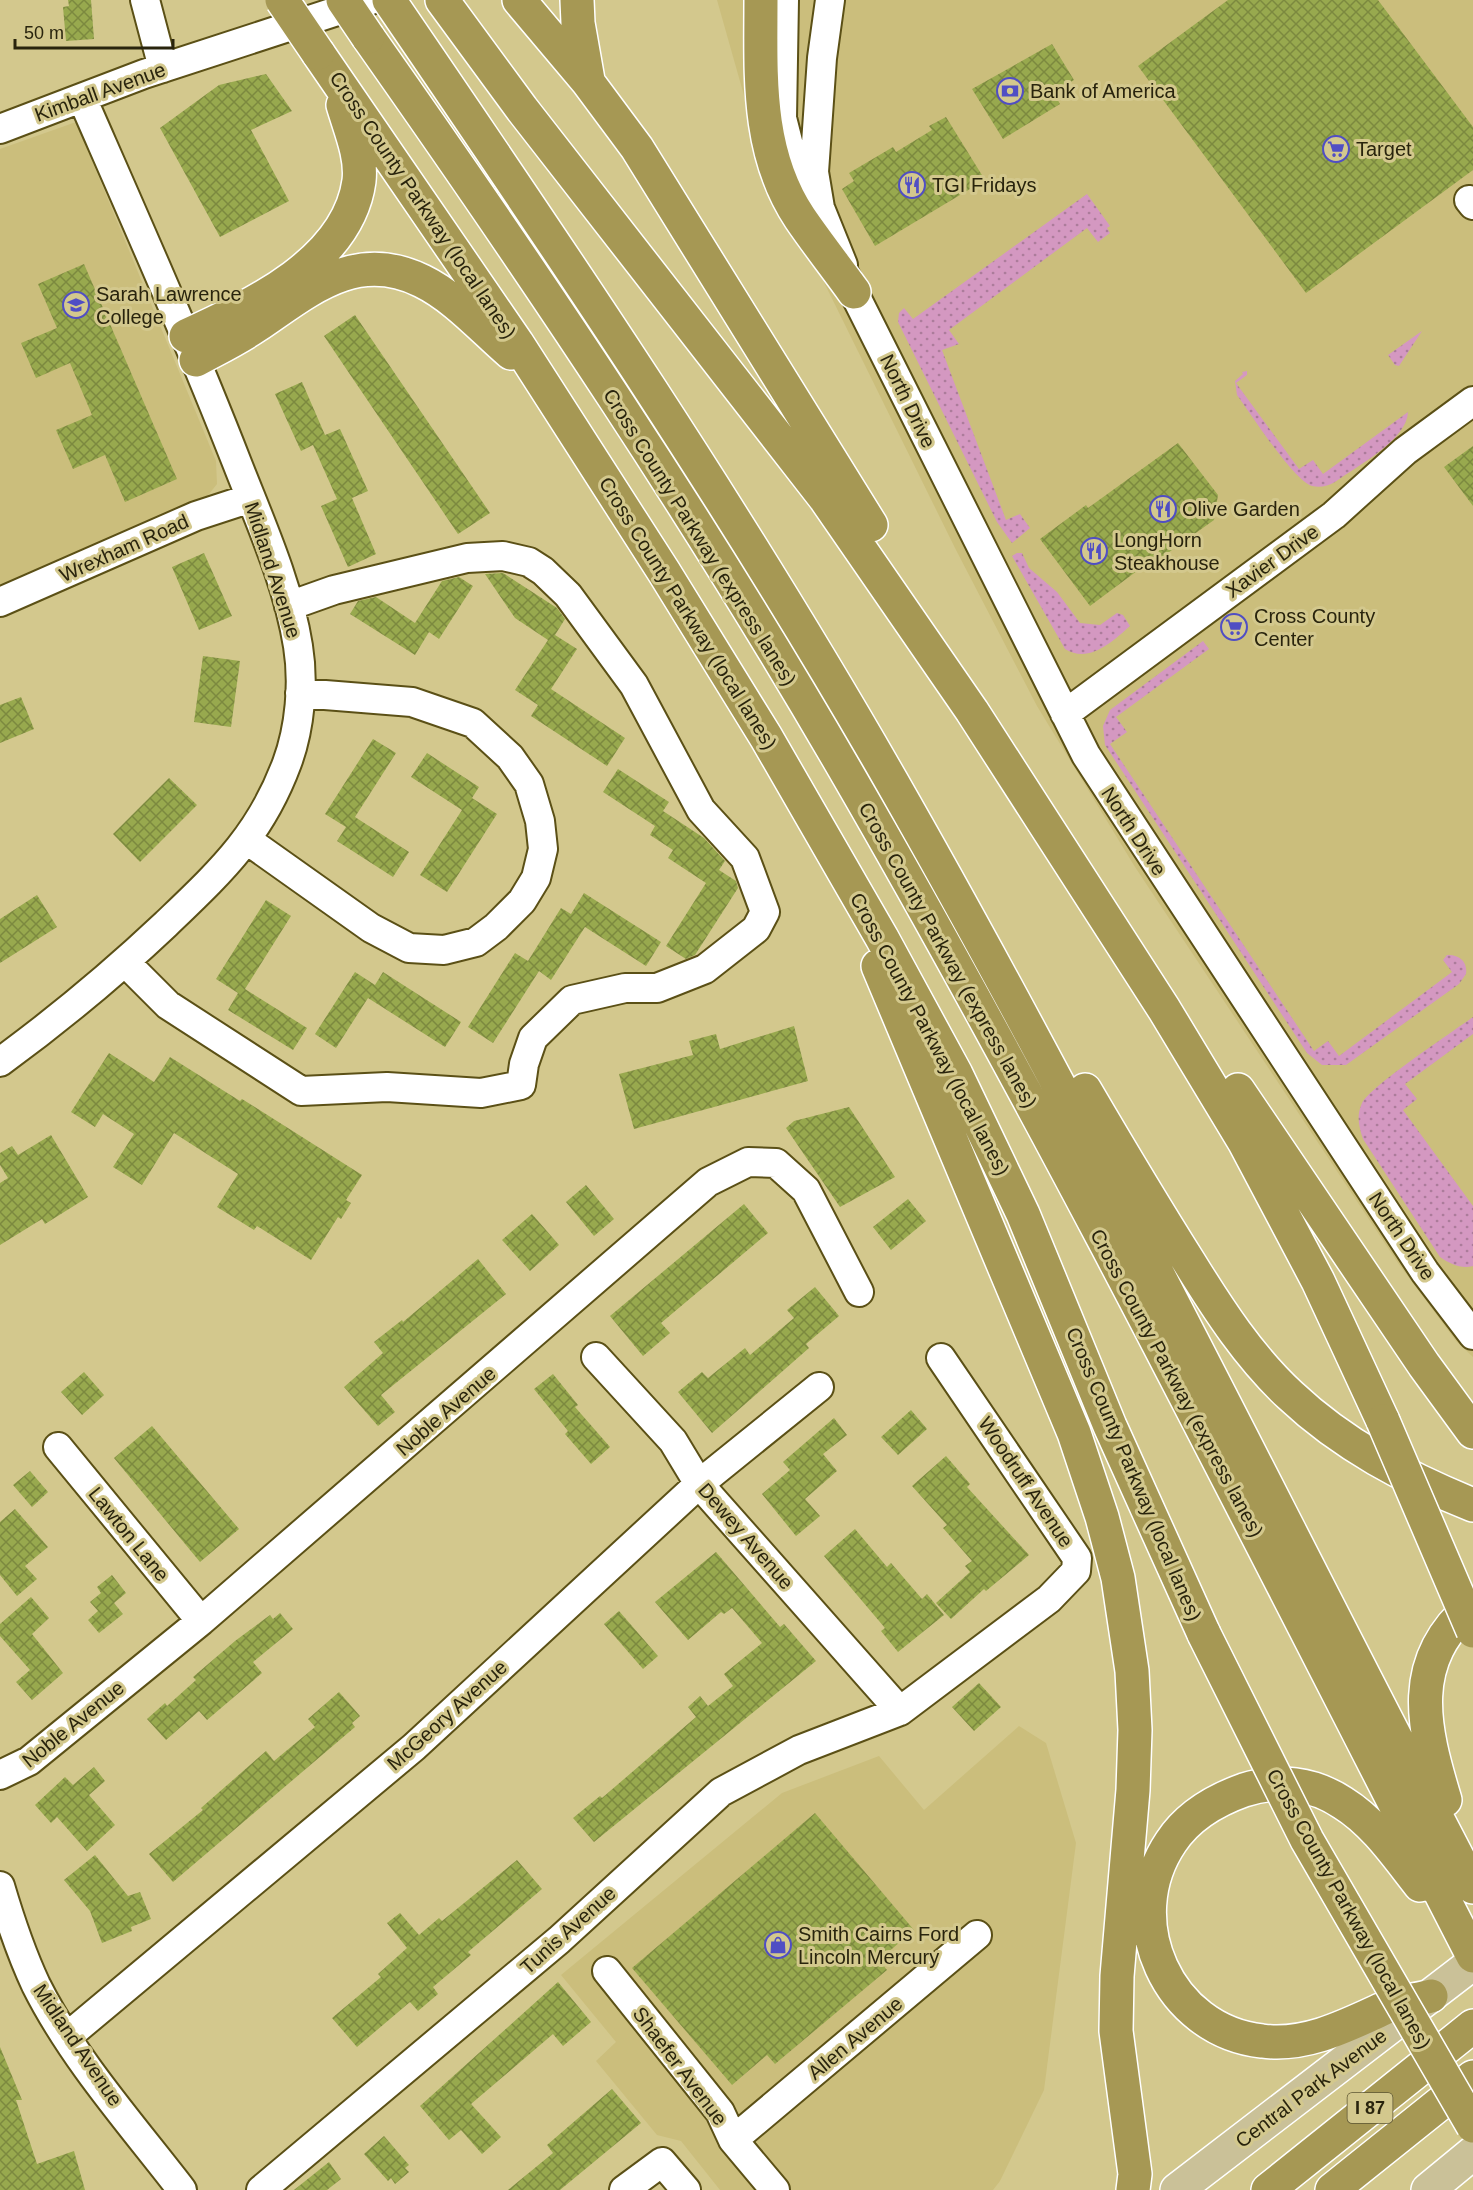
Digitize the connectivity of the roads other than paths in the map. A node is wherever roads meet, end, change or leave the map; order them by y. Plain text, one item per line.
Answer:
1 (145, 0) edge
2 (282, 0) edge
3 (343, 0) edge
4 (371, 0) edge
5 (519, 0) edge
6 (577, 0) edge
7 (761, 0) edge
8 (784, 0) edge
9 (830, 0) edge
10 (446, 6) edge
11 (397, 13) edge
12 (326, 64) junction
13 (163, 68) junction
14 (588, 82) junction
15 (82, 98) junction
16 (0, 129) edge
17 (854, 292) junction
18 (191, 348) junction
19 (541, 379) junction
20 (1473, 401) edge
21 (251, 498) junction
22 (0, 602) edge
23 (289, 606) junction
24 (300, 693) junction
25 (972, 711) junction
26 (1065, 714) junction
27 (892, 783) junction
28 (247, 840) junction
29 (844, 872) junction
30 (1081, 880) junction
31 (125, 962) junction
32 (0, 1062) edge
33 (859, 1292) dead end
34 (1473, 1335) edge
35 (596, 1357) dead end
36 (941, 1358) dead end
37 (819, 1387) dead end
38 (1473, 1432) edge
39 (57, 1447) dead end
40 (699, 1484) junction
41 (1473, 1505) edge
42 (1473, 1605) edge
43 (201, 1621) junction
44 (1473, 1631) edge
45 (900, 1711) junction
46 (0, 1775) edge
47 (1471, 1883) edge
48 (0, 1886) edge
49 (1445, 1910) junction
50 (977, 1935) dead end
51 (1472, 1956) edge
52 (607, 1971) dead end
53 (1431, 1996) junction
54 (1473, 2026) edge
55 (68, 2036) junction
56 (1473, 2077) edge
57 (1473, 2126) edge
58 (733, 2140) junction
59 (1473, 2153) edge
60 (182, 2190) edge
61 (261, 2190) edge
62 (624, 2190) edge
63 (686, 2190) edge
64 (775, 2190) edge
65 (1133, 2190) edge
66 (1178, 2190) edge
67 (1268, 2190) edge
68 (1332, 2190) edge
69 (1428, 2190) edge

1 - 13 street
2 - 12 highway, Cross County Parkway (local lanes), bridge
3 - 49 highway, Cross County Parkway (express lanes), bridge
4 - 13 street, Kimball Avenue
5 - 14 highway
6 - 14 highway
7 - 17 highway
8 - 17 street, North Drive
9 - 17 street, North Drive
10 - 25 highway
11 - 27 highway, Cross County Parkway (express lanes)
12 - 18 highway
12 - 19 highway, Cross County Parkway (local lanes)
13 - 15 street, Kimball Avenue
14 - 25 highway
15 - 16 street, Kimball Avenue
15 - 18 street, Midland Avenue
17 - 26 street, North Drive
18 - 19 highway
18 - 21 street, Midland Avenue
19 - 29 highway, Cross County Parkway (local lanes)
20 - 26 street, Xavier Drive
21 - 22 street, Wrexham Road
21 - 23 street, Midland Avenue
23 - 24 street, Midland Avenue
23 - 31 street
24 - 28 street, Midland Avenue
24 - 28 street
25 - 30 highway
26 - 34 street, North Drive
27 - 41 highway
27 - 47 highway, Cross County Parkway (express lanes)
28 - 31 street, Midland Avenue
29 - 57 highway, Cross County Parkway (local lanes), bridge
29 - 65 highway
30 - 38 highway
30 - 44 highway, bridge
31 - 32 street, Midland Avenue
33 - 43 street, Noble Avenue
35 - 40 street, Dewey Avenue
36 - 45 street, Woodruff Avenue
37 - 40 street, McGeory Avenue
39 - 43 street, Lawton Lane
40 - 45 street, Dewey Avenue
40 - 55 street, McGeory Avenue
42 - 47 highway
43 - 46 street, Noble Avenue
45 - 61 street, Tunis Avenue
48 - 55 street, Midland Avenue
49 - 51 highway
49 - 53 highway
50 - 58 street, Allen Avenue
51 - 53 main road, Central Park Avenue
52 - 58 street, Shaefer Avenue
53 - 66 main road, Central Park Avenue
54 - 67 highway, I 87
55 - 60 street, Midland Avenue
56 - 68 highway, I 87
58 - 64 street, Shaefer Avenue
59 - 69 main road
62 - 63 street

